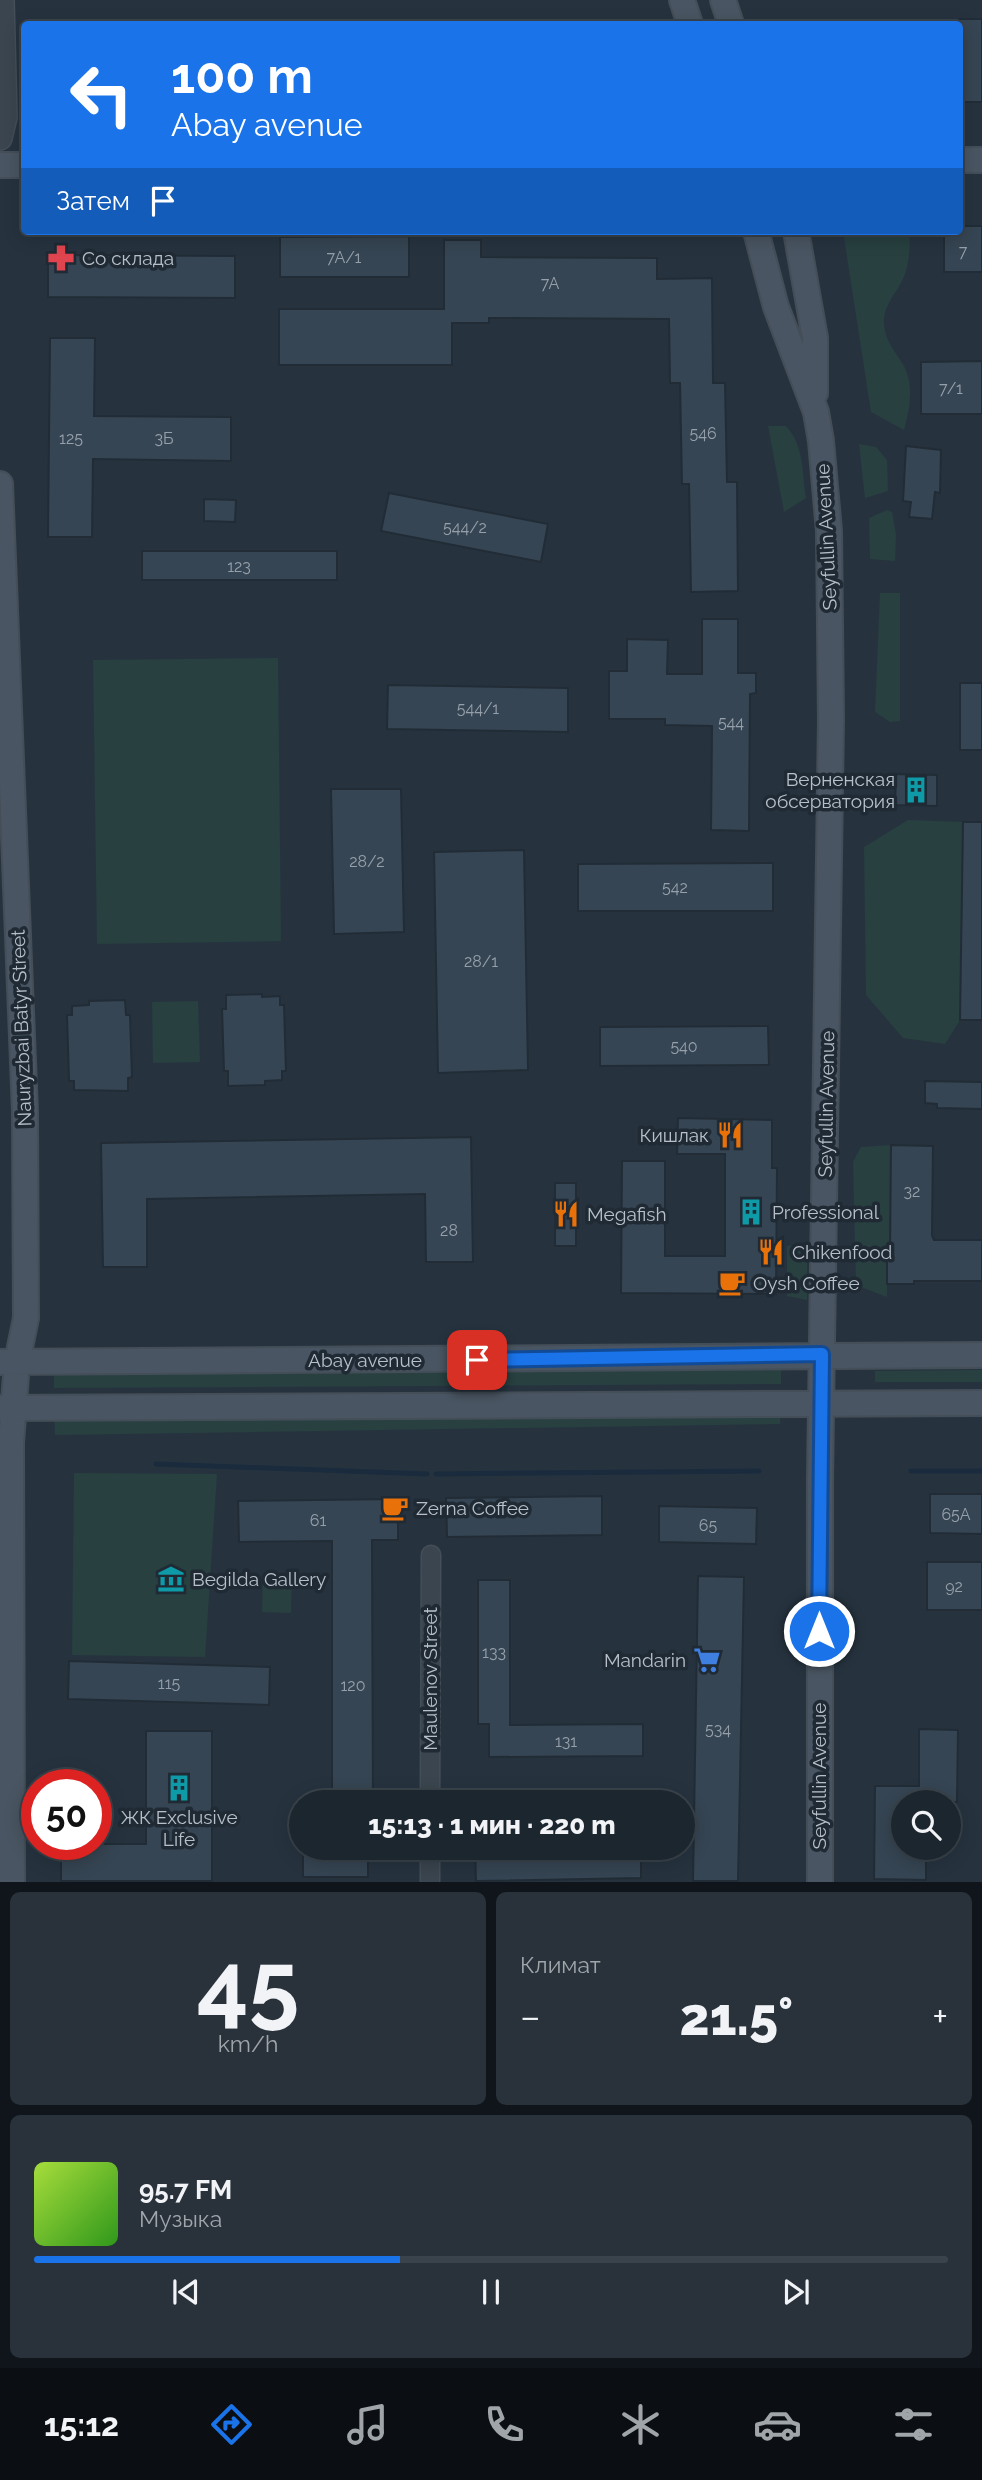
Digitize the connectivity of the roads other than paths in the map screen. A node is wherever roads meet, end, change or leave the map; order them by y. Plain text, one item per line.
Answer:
1 (2, 0) edge
2 (682, 0) edge
3 (723, 0) edge
4 (689, 21) edge
5 (730, 21) edge
6 (0, 138) edge
7 (963, 160) edge
8 (982, 160) edge
9 (0, 165) edge
10 (21, 165) edge
11 (757, 235) edge
12 (797, 235) edge
13 (812, 235) edge
14 (803, 261) junction
15 (816, 412) junction
16 (0, 484) edge
17 (822, 1354) junction
18 (982, 1356) edge
19 (9, 1362) edge
20 (982, 1403) edge
21 (821, 1404) junction
22 (7, 1408) edge
23 (431, 1555) dead end
24 (430, 1790) edge
25 (430, 1860) edge
26 (12, 1881) edge
27 (430, 1881) edge
28 (820, 1881) edge

1 - 6 street
2 - 4 main road
3 - 5 main road
7 - 8 main road
9 - 10 main road
11 - 15 main road, Seyfullin Avenue
12 - 14 main road, Seyfullin Avenue
13 - 14 main road
14 - 15 main road, Seyfullin Avenue
15 - 17 main road, Seyfullin Avenue
16 - 19 main road, Nauryzbai Batyr Street
17 - 18 main road, Abay avenue
17 - 19 main road, Abay avenue
17 - 21 main road, Seyfullin Avenue
19 - 22 main road, Nauryzbai Batyr Street
20 - 21 main road
21 - 22 main road
21 - 28 main road, Seyfullin Avenue
22 - 26 main road
23 - 24 street, Maulenov Street
25 - 27 street

